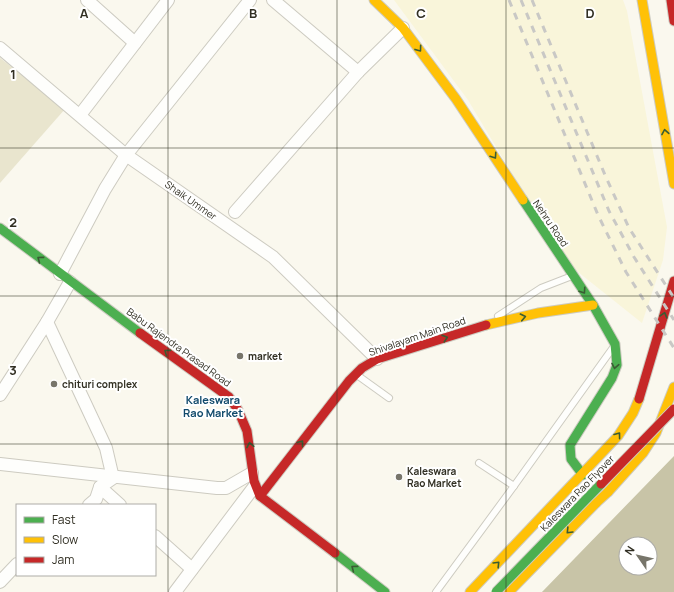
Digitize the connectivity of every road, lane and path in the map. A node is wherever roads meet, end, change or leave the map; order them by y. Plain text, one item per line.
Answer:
1 (87, 0) edge
2 (168, 0) edge
3 (250, 0) edge
4 (273, 0) edge
5 (374, 0) edge
6 (642, 0) edge
7 (671, 0) edge
8 (674, 21) edge
9 (403, 28) junction
10 (135, 43) junction
11 (0, 48) edge
12 (358, 72) junction
13 (80, 115) junction
14 (126, 154) junction
15 (674, 184) edge
16 (236, 212) dead end
17 (0, 228) edge
18 (573, 276) junction
19 (65, 278) junction
20 (674, 281) edge
21 (593, 306) junction
22 (47, 322) junction
23 (485, 325) junction
24 (615, 344) junction
25 (377, 360) junction
26 (356, 374) junction
27 (674, 387) edge
28 (0, 395) edge
29 (389, 398) dead end
30 (674, 409) edge
31 (479, 463) dead end
32 (0, 464) edge
33 (252, 472) junction
34 (583, 474) junction
35 (113, 478) junction
36 (514, 486) junction
37 (100, 487) junction
38 (257, 492) junction
39 (90, 504) edge
40 (119, 504) edge
41 (156, 537) edge
42 (16, 565) edge
43 (192, 569) junction
44 (0, 582) edge
45 (174, 592) edge
46 (385, 592) edge
47 (436, 592) edge
48 (470, 592) edge
49 (496, 592) edge
50 (509, 592) edge

1 - 10 street
2 - 10 street
3 - 14 street
4 - 12 street
5 - 9 street, Nehru Road
15 -> 6 street
7 - 8 street
9 - 12 street
9 -> 18 street, Nehru Road
10 - 13 street
11 - 13 street, Shaik Ummer
12 - 16 street
13 - 14 street, Shaik Ummer
14 - 19 street
14 - 25 street, Shaik Ummer
19 -> 17 street, Babu Rajendra Prasad Road
18 -> 21 street, Nehru Road
18 - 23 lane
19 - 22 street
33 -> 19 street, Babu Rajendra Prasad Road
34 -> 20 street
23 -> 21 street, Shivalayam Main Road
21 - 24 street, Nehru Road
22 - 28 street
22 - 35 street
25 -> 23 street, Shivalayam Main Road
24 -> 34 street, Nehru Road
24 - 36 lane
25 - 26 street, Shivalayam Main Road
26 - 29 lane
38 -> 26 street, Shivalayam Main Road
27 -> 50 street
30 - 49 street, Kaleswara Rao Flyover, bridge
31 - 36 lane
32 - 35 street
33 - 35 street
33 - 38 street, Babu Rajendra Prasad Road
48 -> 34 street
35 - 37 street
36 - 47 lane
37 - 39 street
37 - 40 street
38 - 43 street
46 -> 38 street
41 - 43 street
42 - 44 street
43 - 45 street

